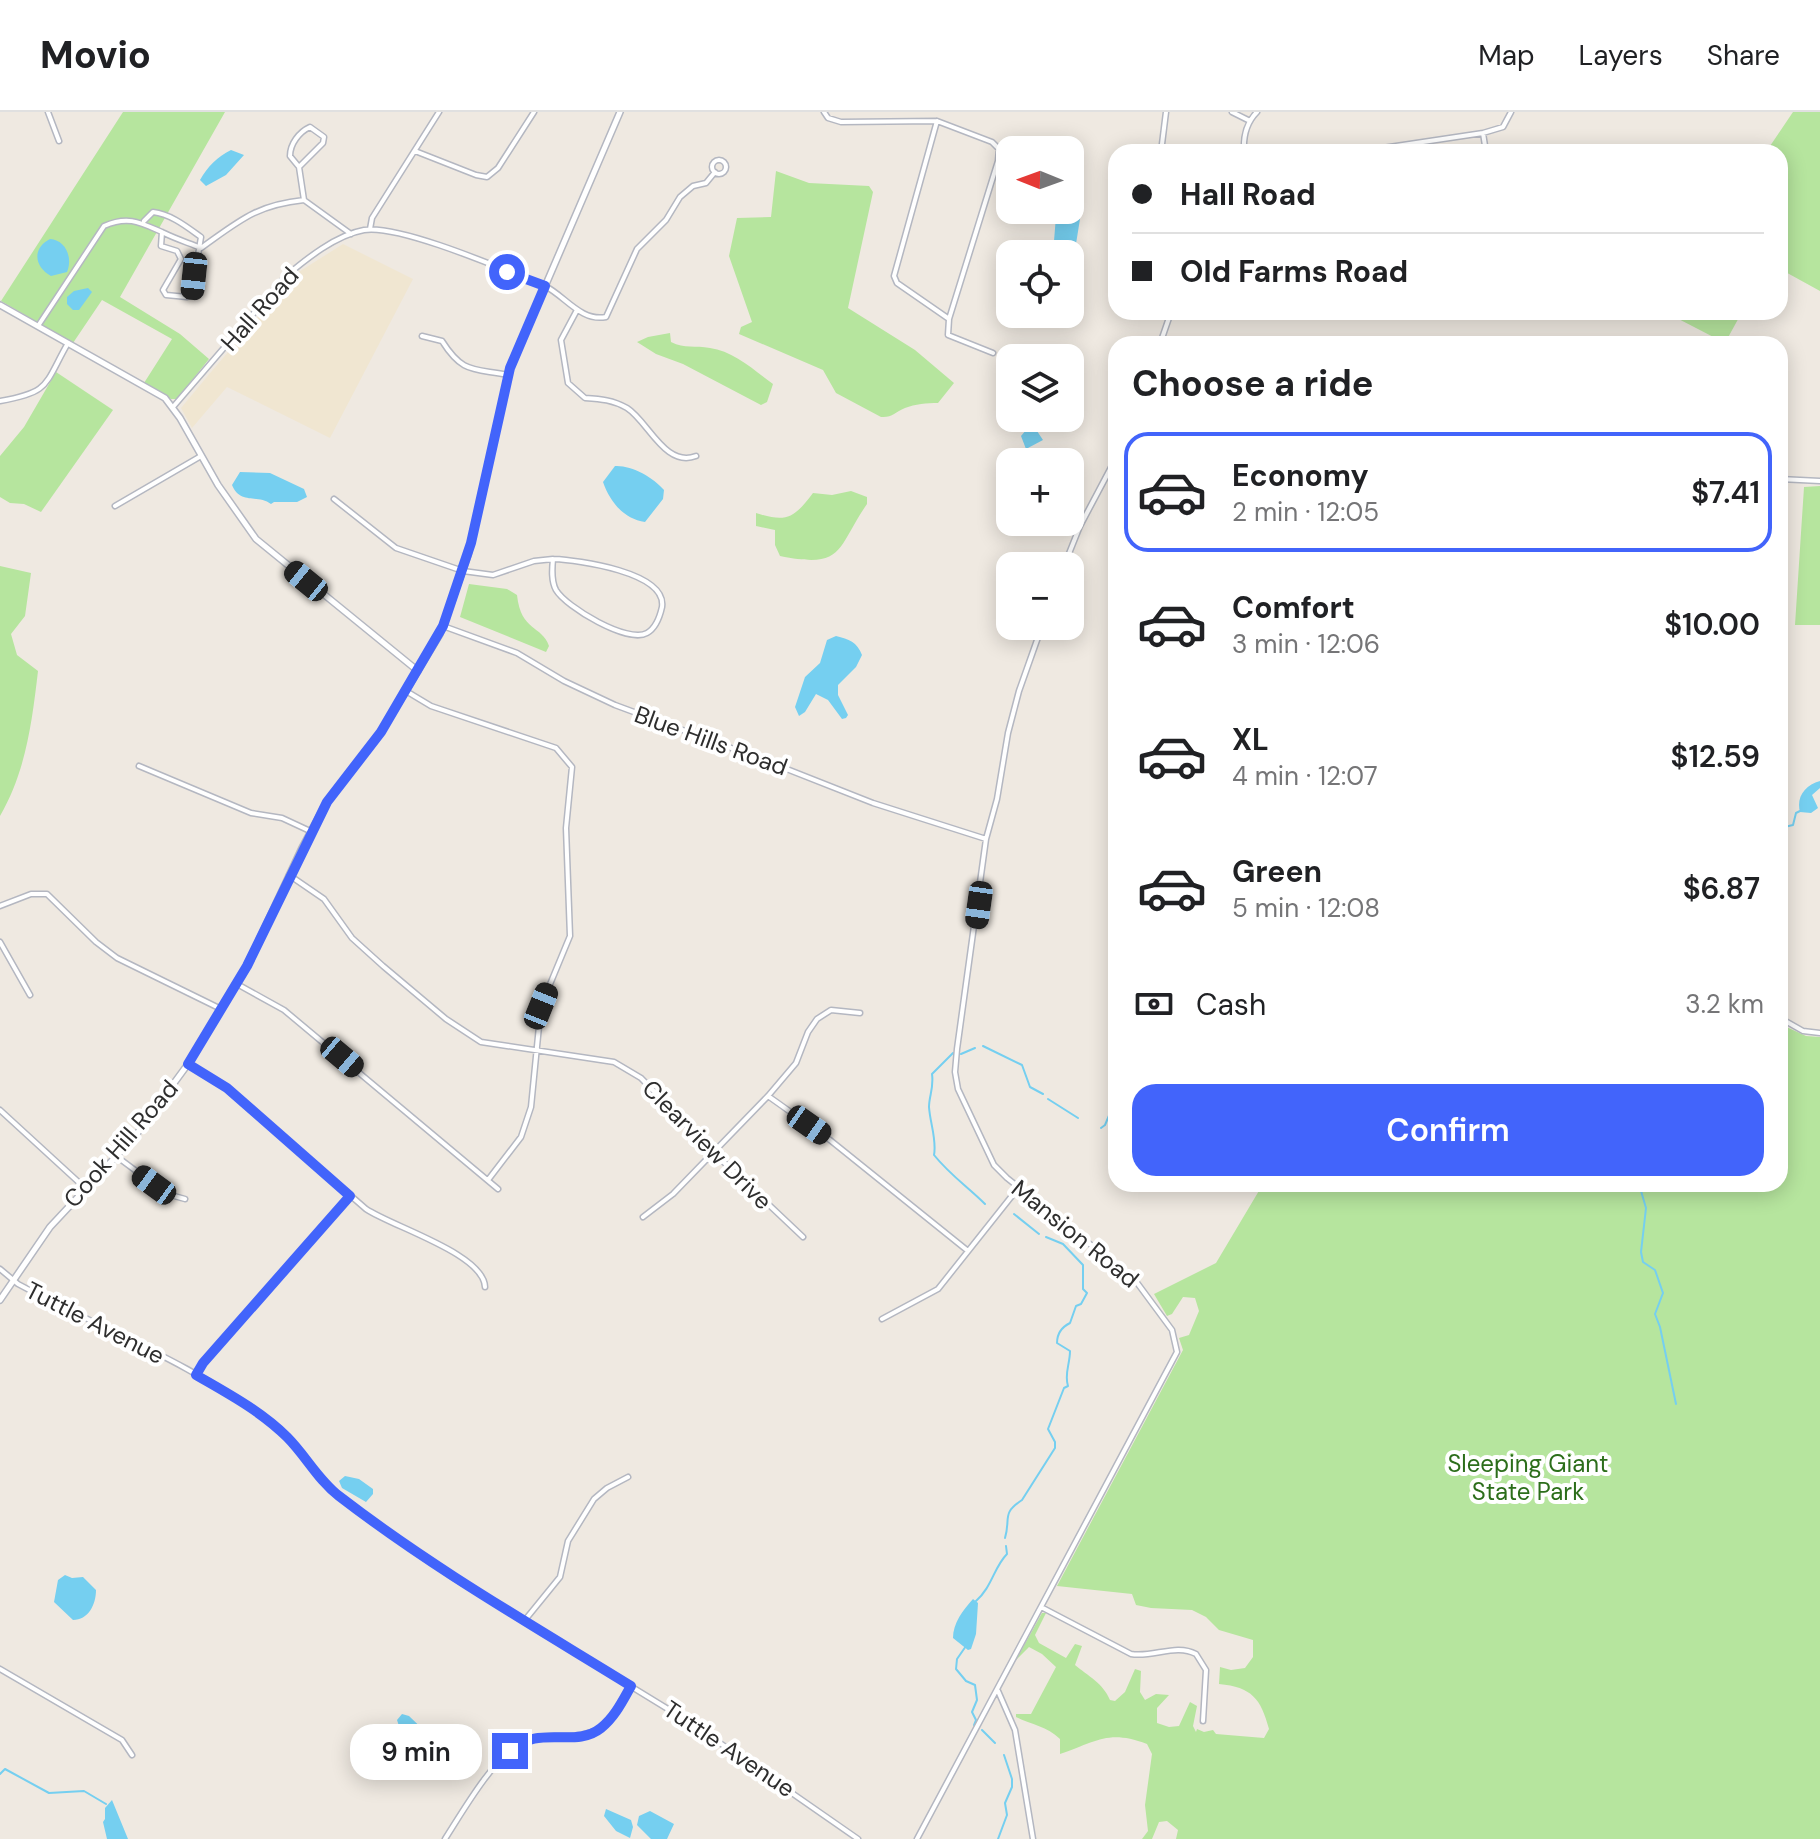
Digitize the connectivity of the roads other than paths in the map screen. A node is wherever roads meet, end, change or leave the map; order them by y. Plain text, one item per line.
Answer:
1 (48, 112) edge
2 (439, 112) edge
3 (534, 112) edge
4 (620, 112) edge
5 (824, 112) edge
6 (1166, 112) edge
7 (1232, 112) edge
8 (1257, 112) edge
9 (1511, 112) edge
10 (937, 121) junction
11 (1249, 121) junction
12 (1483, 133) junction
13 (59, 141) dead end
14 (1162, 144) edge
15 (1244, 144) edge
16 (1420, 144) edge
17 (1485, 144) edge
18 (415, 151) junction
19 (299, 167) junction
20 (715, 172) dead end
21 (304, 200) junction
22 (144, 222) junction
23 (370, 230) junction
24 (162, 232) junction
25 (351, 234) junction
26 (201, 248) junction
27 (545, 286) junction
28 (0, 305) edge
29 (577, 310) junction
30 (949, 319) junction
31 (38, 326) junction
32 (422, 336) dead end
33 (68, 343) junction
34 (993, 353) dead end
35 (508, 375) junction
36 (0, 401) edge
37 (173, 407) junction
38 (201, 456) junction
39 (696, 456) dead end
40 (1108, 473) edge
41 (1788, 479) edge
42 (1820, 481) edge
43 (334, 499) dead end
44 (115, 506) dead end
45 (1070, 552) edge
46 (553, 559) junction
47 (463, 571) junction
48 (443, 626) junction
49 (1037, 640) edge
50 (418, 671) junction
51 (406, 691) junction
52 (139, 766) dead end
53 (310, 831) junction
54 (986, 839) junction
55 (289, 875) junction
56 (0, 906) edge
57 (0, 942) edge
58 (237, 984) junction
59 (30, 995) dead end
60 (221, 1009) junction
61 (860, 1013) dead end
62 (1788, 1023) edge
63 (1820, 1033) edge
64 (539, 1049) junction
65 (188, 1064) junction
66 (768, 1096) junction
67 (0, 1110) edge
68 (713, 1152) junction
69 (116, 1156) junction
70 (488, 1180) junction
71 (1019, 1187) junction
72 (85, 1188) junction
73 (498, 1189) dead end
74 (350, 1196) junction
75 (185, 1199) dead end
76 (643, 1217) dead end
77 (803, 1237) dead end
78 (968, 1251) junction
79 (0, 1269) edge
80 (13, 1280) junction
81 (485, 1287) dead end
82 (0, 1300) edge
83 (882, 1319) dead end
84 (196, 1375) junction
85 (628, 1477) dead end
86 (1041, 1607) junction
87 (525, 1620) junction
88 (0, 1669) edge
89 (631, 1686) junction
90 (997, 1690) junction
91 (1203, 1721) dead end
92 (132, 1755) dead end
93 (445, 1839) edge
94 (858, 1839) edge
95 (917, 1839) edge
96 (1033, 1839) edge

1 - 13 street
2 - 18 street
3 - 18 street
4 - 27 street, Cook Hill Road
5 - 10 street
6 - 14 street
7 - 11 street
8 - 11 street
9 - 12 street
10 - 30 street
10 - 30 street
11 - 15 street
12 - 16 street
12 - 17 street
18 - 23 street
19 - 19 street
19 - 21 street
20 - 29 street
21 - 25 street
21 - 26 street
22 - 24 street
22 - 26 street
22 - 31 street
23 - 25 street, Hall Road
23 - 27 street, Hall Road
24 - 26 street
24 - 26 street
25 - 37 street, Hall Road
27 - 29 street, Hall Road
27 - 35 street, Cook Hill Road
28 - 31 street
29 - 39 street
30 - 34 street
31 - 33 street
32 - 35 street
33 - 36 street
33 - 37 street
35 - 47 street, Cook Hill Road
37 - 38 street
38 - 44 street
38 - 50 street
40 - 45 street
41 - 42 street
43 - 47 street
46 - 46 street
46 - 47 street
47 - 48 street, Cook Hill Road
48 - 50 street, Cook Hill Road
48 - 54 street, Blue Hills Road
49 - 54 street, Mansion Road
50 - 51 street, Cook Hill Road
51 - 53 street, Cook Hill Road
51 - 64 street
52 - 53 street
53 - 55 street, Cook Hill Road
54 - 71 street, Mansion Road
55 - 58 street, Cook Hill Road
55 - 64 street, Clearview Drive
56 - 60 street
57 - 59 street
58 - 60 street, Cook Hill Road
58 - 70 street
60 - 65 street, Cook Hill Road
61 - 66 street
62 - 63 street
64 - 68 street, Clearview Drive
64 - 70 street
65 - 69 street, Cook Hill Road
65 - 74 street
66 - 68 street
66 - 78 street
67 - 72 street
68 - 76 street
68 - 77 street, Clearview Drive
69 - 72 street, Cook Hill Road
69 - 75 street
70 - 73 street
71 - 78 street
71 - 86 street, Mansion Road
72 - 80 street, Cook Hill Road
74 - 81 street
74 - 84 street
78 - 83 street
79 - 80 street, Tuttle Avenue
80 - 82 street, Cook Hill Road
80 - 84 street, Tuttle Avenue
84 - 87 street, Tuttle Avenue
85 - 87 street
86 - 90 street, Mansion Road
86 - 91 street
87 - 89 street, Tuttle Avenue
88 - 92 street
89 - 93 street
89 - 94 street, Tuttle Avenue
90 - 95 street, Mansion Road
90 - 96 street

